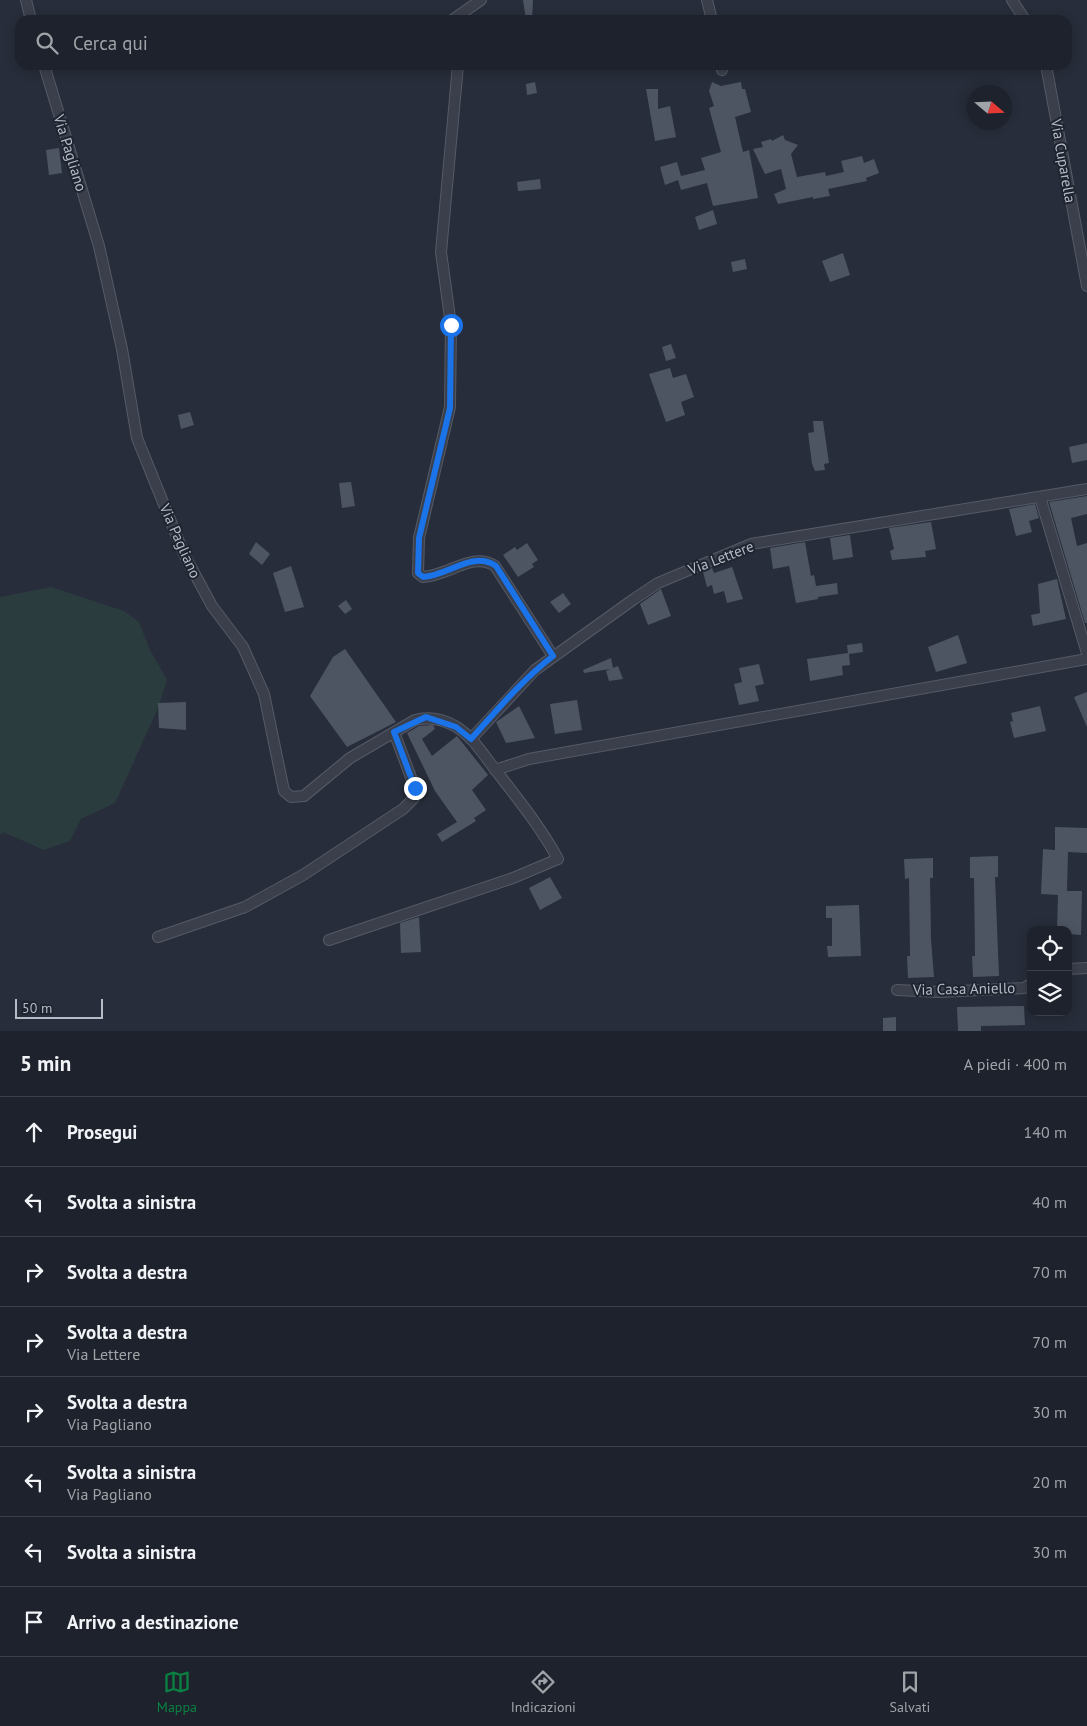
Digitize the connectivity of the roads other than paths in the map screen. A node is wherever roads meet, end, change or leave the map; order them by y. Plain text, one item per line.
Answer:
1 (26, 0) edge
2 (481, 0) edge
3 (706, 0) edge
4 (1012, 0) edge
5 (471, 6) junction
6 (30, 15) edge
7 (459, 15) edge
8 (467, 15) edge
9 (710, 15) edge
10 (1022, 15) edge
11 (46, 70) edge
12 (458, 70) edge
13 (1047, 70) edge
14 (1087, 286) edge
15 (1087, 489) edge
16 (1040, 497) junction
17 (1087, 653) edge
18 (553, 656) junction
19 (1087, 659) edge
20 (394, 732) junction
21 (471, 739) junction
22 (495, 770) junction
23 (158, 937) dead end
24 (329, 940) dead end
25 (1087, 968) edge
26 (1072, 970) edge
27 (1027, 986) edge
28 (897, 990) dead end

1 - 6 street
2 - 5 street
3 - 9 street
4 - 10 street
5 - 7 street
5 - 8 street
11 - 20 street, Via Pagliano
12 - 18 street
13 - 14 street, Via Cuparella
15 - 16 street, Via Lettere
16 - 17 street
16 - 18 street, Via Lettere
18 - 21 street, Via Lettere
19 - 22 street
20 - 21 street, Via Pagliano
20 - 23 street
21 - 22 street, Via Pagliano
22 - 24 street, Via Pagliano
25 - 26 street
27 - 28 street, Via Casa Aniello

